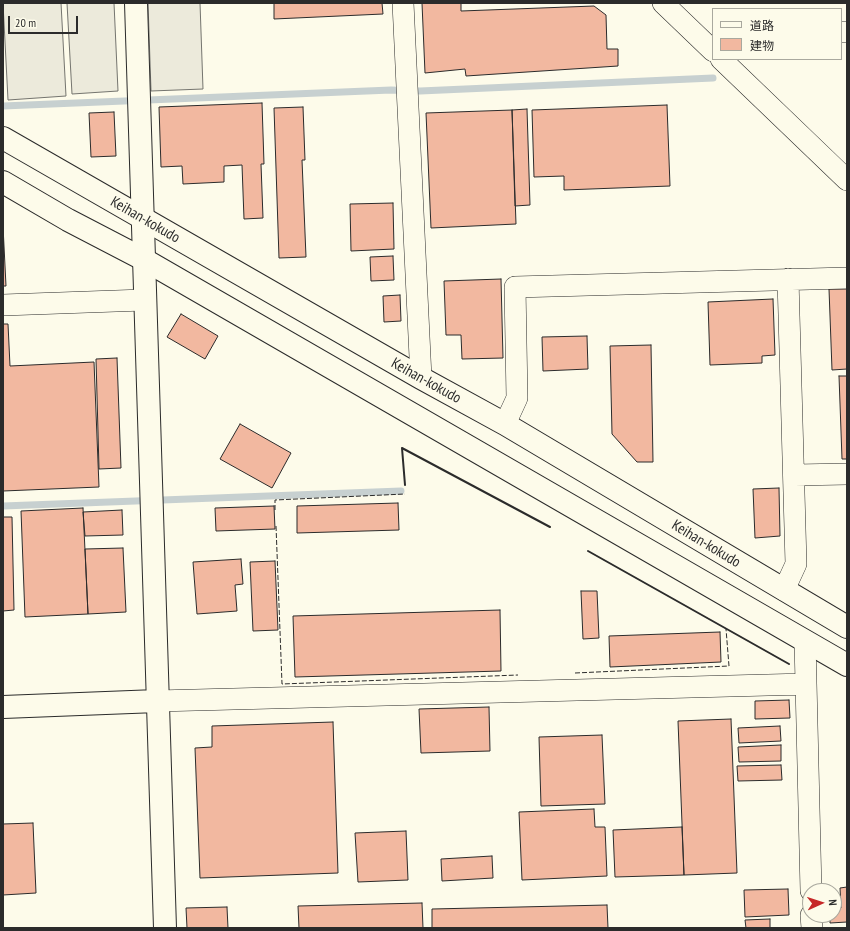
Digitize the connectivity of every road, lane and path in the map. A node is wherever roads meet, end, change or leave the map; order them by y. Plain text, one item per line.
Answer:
1 (136, 3) edge
2 (403, 3) edge
3 (663, 3) edge
4 (708, 42) edge
5 (722, 60) edge
6 (3, 138) edge
7 (847, 180) edge
8 (3, 182) edge
9 (141, 217) junction
10 (143, 259) junction
11 (847, 278) edge
12 (788, 280) junction
13 (144, 300) junction
14 (3, 305) edge
15 (421, 378) junction
16 (505, 424) junction
17 (847, 474) edge
18 (795, 475) junction
19 (784, 590) junction
20 (847, 627) edge
21 (804, 641) junction
22 (847, 665) edge
23 (806, 684) junction
24 (157, 701) junction
25 (3, 707) edge
26 (811, 883) edge
27 (165, 928) edge

1 - 9 main road
2 - 15 street
3 - 4 street
5 - 7 street
6 - 9 main road, Keihan-kokudo
8 - 10 main road
9 - 10 main road
9 - 15 main road, Keihan-kokudo
10 - 13 main road
10 - 21 main road
11 - 12 street
12 - 16 street
12 - 18 street
13 - 14 street
13 - 24 main road
15 - 16 main road, Keihan-kokudo
16 - 19 main road, Keihan-kokudo
17 - 18 street
18 - 19 street
19 - 20 main road, Keihan-kokudo
21 - 22 main road
21 - 23 street
23 - 24 street
23 - 26 street
24 - 25 main road
24 - 27 main road

